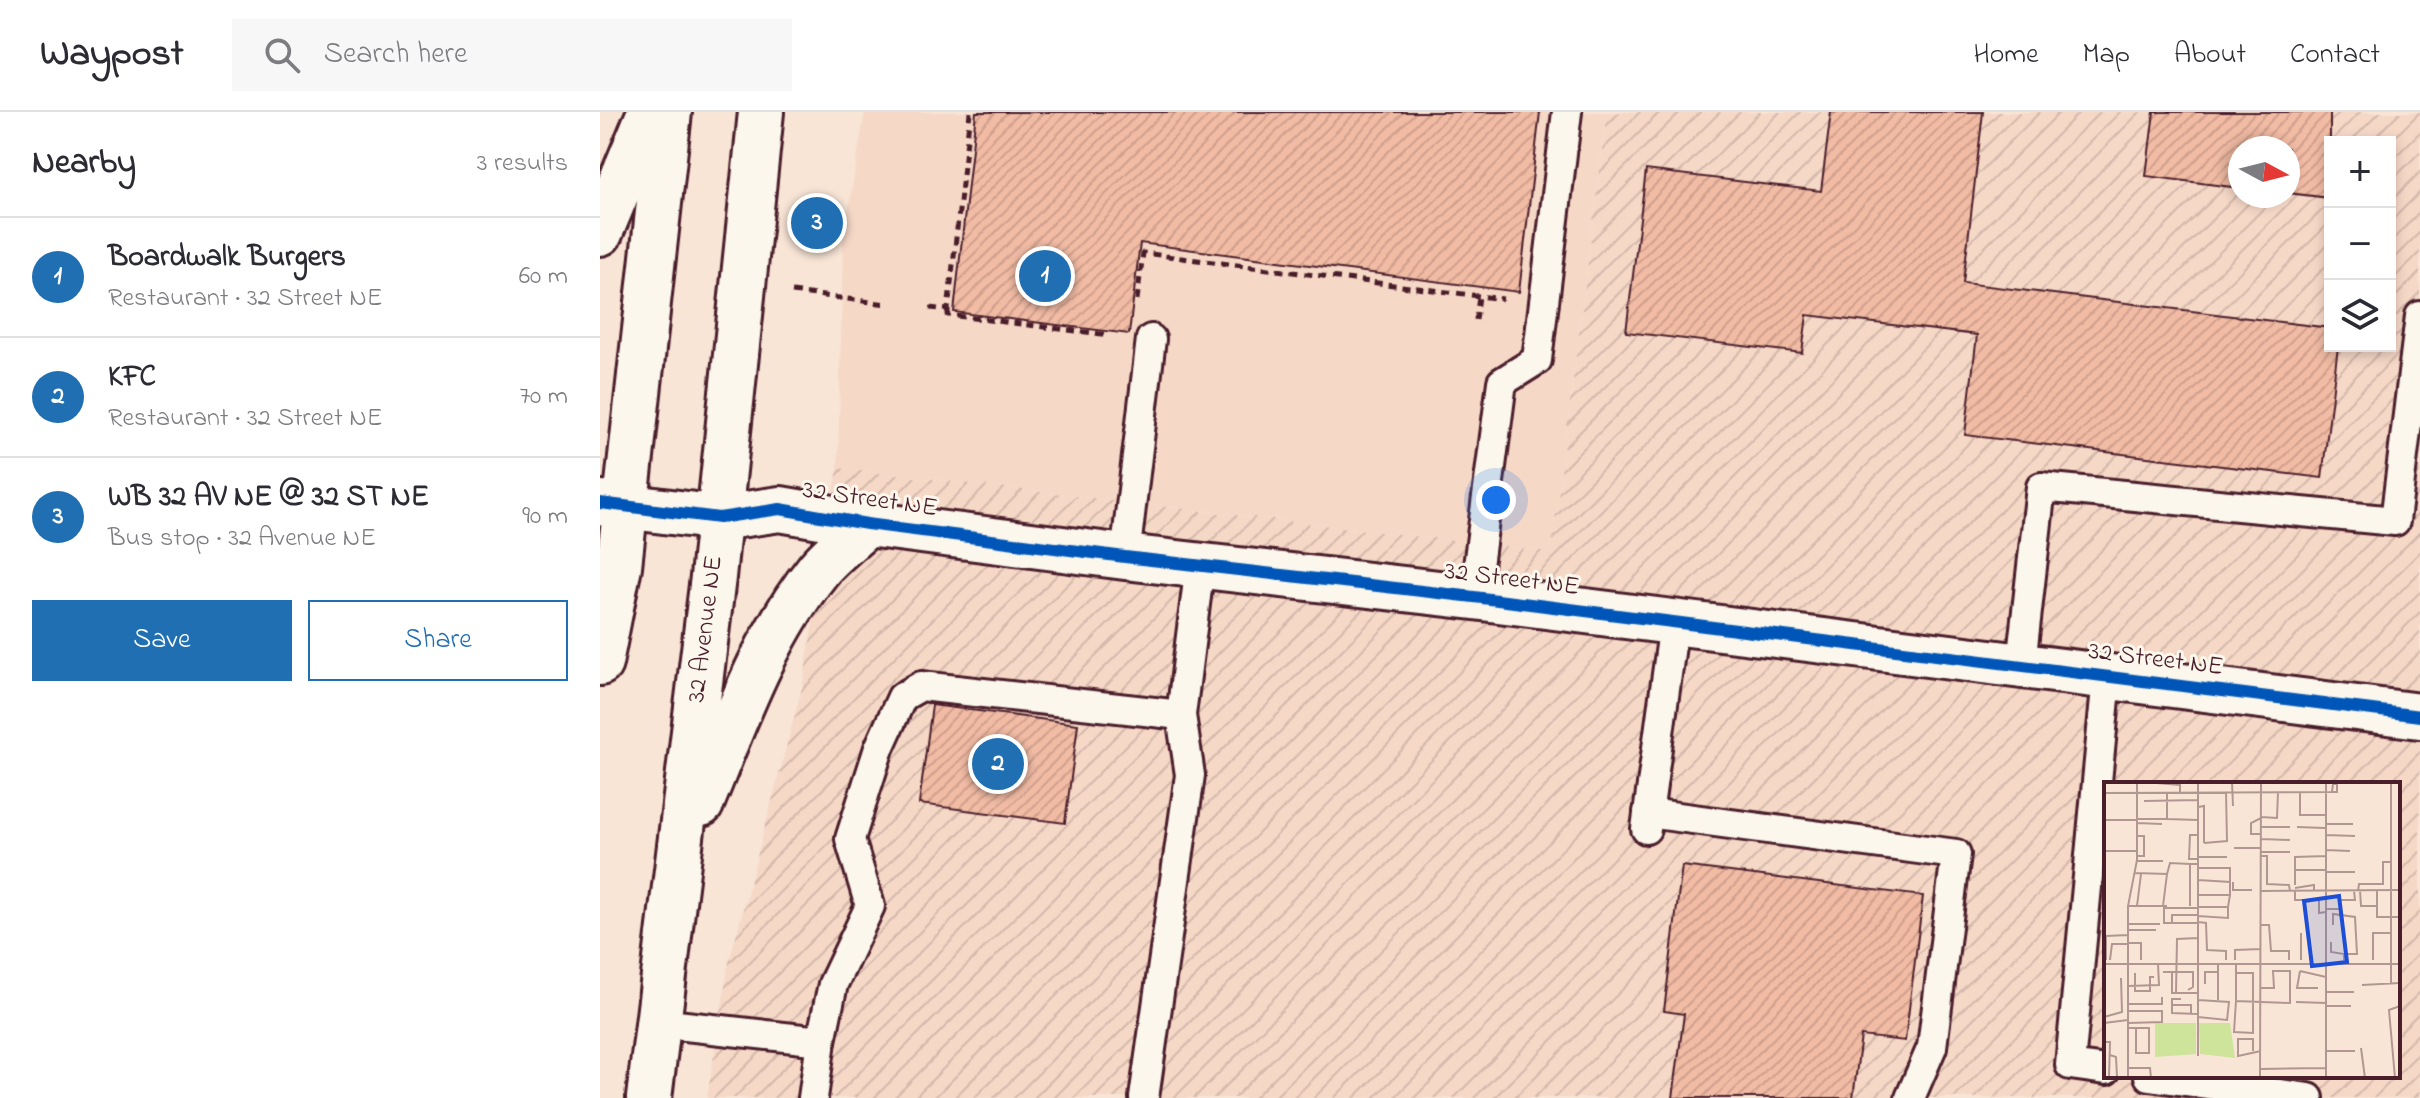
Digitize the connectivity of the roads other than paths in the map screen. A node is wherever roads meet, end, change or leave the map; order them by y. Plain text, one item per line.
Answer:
1 (650, 112) edge
2 (669, 112) edge
3 (761, 112) edge
4 (1567, 112) edge
5 (600, 233) edge
6 (2420, 316) edge
7 (1151, 339) dead end
8 (613, 504) edge
9 (719, 518) junction
10 (867, 524) junction
11 (1125, 557) junction
12 (1200, 565) junction
13 (1474, 597) junction
14 (1674, 623) junction
15 (600, 663) edge
16 (2021, 664) junction
17 (2107, 677) junction
18 (1181, 715) junction
19 (2420, 716) edge
20 (680, 855) junction
21 (658, 1023) junction
22 (821, 1041) junction
23 (2104, 1070) edge
24 (2164, 1078) edge
25 (649, 1098) edge
26 (813, 1098) edge
27 (1144, 1098) edge
28 (1910, 1098) edge
29 (2309, 1098) edge

1 - 5 main road
2 - 8 main road
3 - 9 main road, 32 Avenue NE
4 - 13 lane
6 - 16 lane
7 - 11 lane
8 - 9 main road, 32 Street NE
8 - 15 main road
9 - 10 main road, 32 Street NE
9 - 20 main road, 32 Avenue NE
10 - 11 main road, 32 Street NE
10 - 20 main road
11 - 12 main road, 32 Street NE
12 - 13 main road, 32 Street NE
12 - 18 lane
13 - 14 main road, 32 Street NE
14 - 16 main road, 32 Street NE
14 - 28 lane
16 - 17 main road, 32 Street NE
17 - 19 main road, 32 Street NE
17 - 23 lane
18 - 22 lane
18 - 27 lane
20 - 21 main road, 32 Avenue NE
21 - 22 lane
21 - 25 main road, 32 Avenue NE
22 - 26 lane
24 - 29 lane

